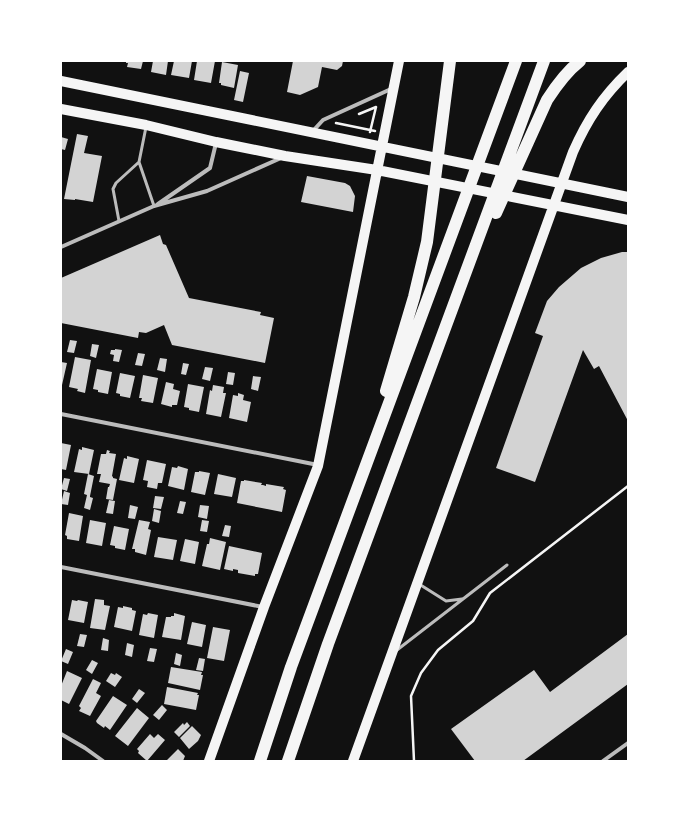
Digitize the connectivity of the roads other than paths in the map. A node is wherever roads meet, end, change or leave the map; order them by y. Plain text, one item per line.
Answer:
1 (399, 61) edge
2 (450, 61) edge
3 (516, 61) edge
4 (544, 61) edge
5 (580, 61) edge
6 (628, 72) edge
7 (61, 81) edge
8 (394, 88) junction
9 (61, 109) edge
10 (146, 125) junction
11 (312, 132) junction
12 (216, 142) junction
13 (382, 146) junction
14 (285, 156) junction
15 (139, 162) junction
16 (377, 170) junction
17 (561, 182) junction
18 (628, 197) edge
19 (553, 205) junction
20 (154, 206) junction
21 (628, 220) edge
22 (119, 221) junction
23 (61, 247) edge
24 (449, 318) junction
25 (61, 414) edge
26 (318, 466) junction
27 (354, 499) junction
28 (507, 565) dead end
29 (61, 567) edge
30 (418, 584) junction
31 (464, 599) junction
32 (264, 608) junction
33 (392, 654) junction
34 (61, 734) edge
35 (628, 744) edge
36 (103, 761) edge
37 (209, 761) edge
38 (260, 761) edge
39 (288, 761) edge
40 (353, 761) edge
41 (603, 761) edge

1 - 8 main road
2 - 27 highway
3 - 27 highway
4 - 24 highway
5 - 24 highway
6 - 17 main road
7 - 11 main road
8 - 11 street
8 - 13 main road
9 - 10 main road
10 - 12 main road
10 - 15 lane
11 - 13 main road
12 - 14 main road
12 - 20 street
13 - 16 main road
13 - 17 main road
14 - 16 main road
14 - 20 street
15 - 20 lane
15 - 22 lane
16 - 19 main road
16 - 26 main road
17 - 18 main road
17 - 19 main road
19 - 21 main road
19 - 30 main road
20 - 22 street
22 - 23 street
24 - 39 highway
25 - 26 street
26 - 32 main road
27 - 38 highway
28 - 31 lane
29 - 32 street
30 - 31 lane
30 - 33 main road
31 - 33 lane
32 - 37 main road
33 - 40 main road
34 - 36 street
35 - 41 street

